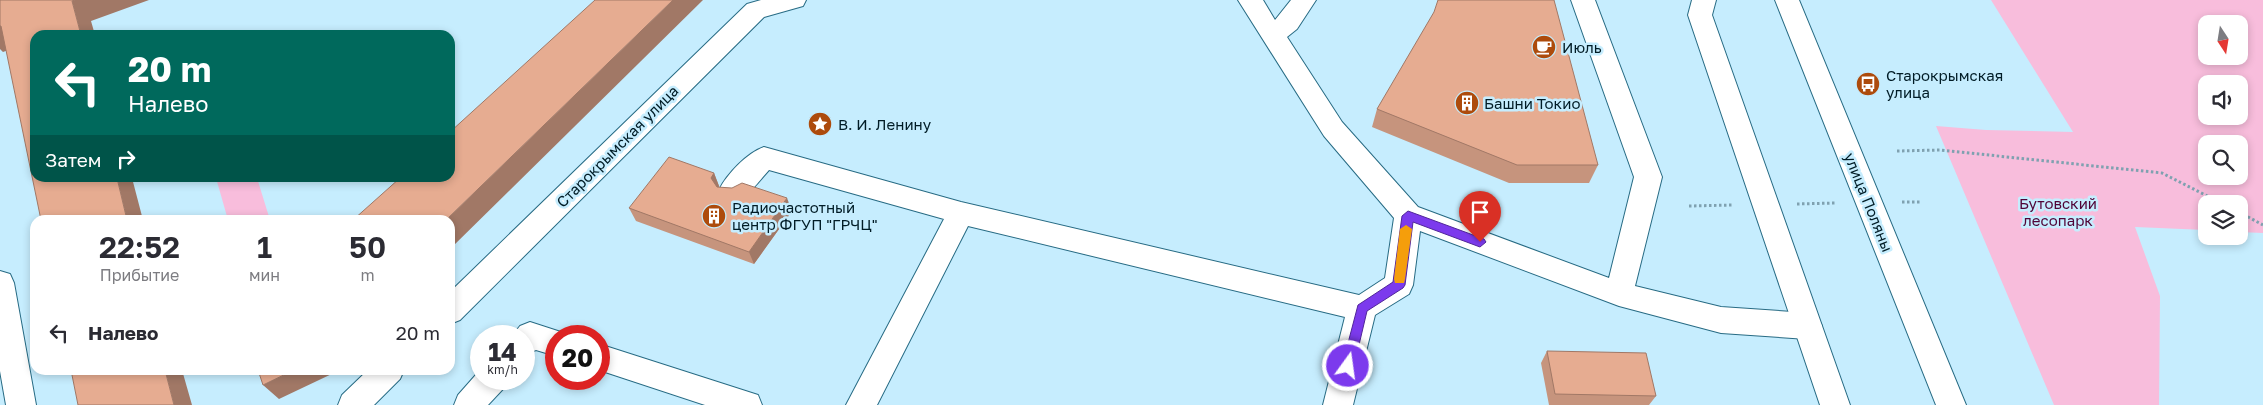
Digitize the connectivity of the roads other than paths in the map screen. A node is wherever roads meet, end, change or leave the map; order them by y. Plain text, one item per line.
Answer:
1 (794, 0) edge
2 (1250, 0) edge
3 (1304, 0) edge
4 (1583, 0) edge
5 (1787, 0) edge
6 (1702, 8) edge
7 (1272, 35) junction
8 (733, 190) edge
9 (961, 213) junction
10 (1408, 216) junction
11 (0, 282) edge
12 (1619, 294) junction
13 (455, 306) edge
14 (1362, 308) junction
15 (1808, 326) junction
16 (610, 361) edge
17 (384, 375) edge
18 (482, 390) edge
19 (21, 405) edge
20 (353, 405) edge
21 (469, 405) edge
22 (747, 405) edge
23 (861, 405) edge
24 (1338, 405) edge
25 (1835, 405) edge
26 (1951, 405) edge

1 - 13 street, Старокрымская улица
2 - 7 street
3 - 7 street
4 - 12 street
5 - 26 street, улица Поляны
6 - 15 street
7 - 10 street
8 - 9 street
9 - 14 street
9 - 23 street
10 - 12 street
10 - 14 street
11 - 19 street
12 - 15 street
14 - 24 street
15 - 25 street
16 - 22 street
17 - 20 street
18 - 21 street

